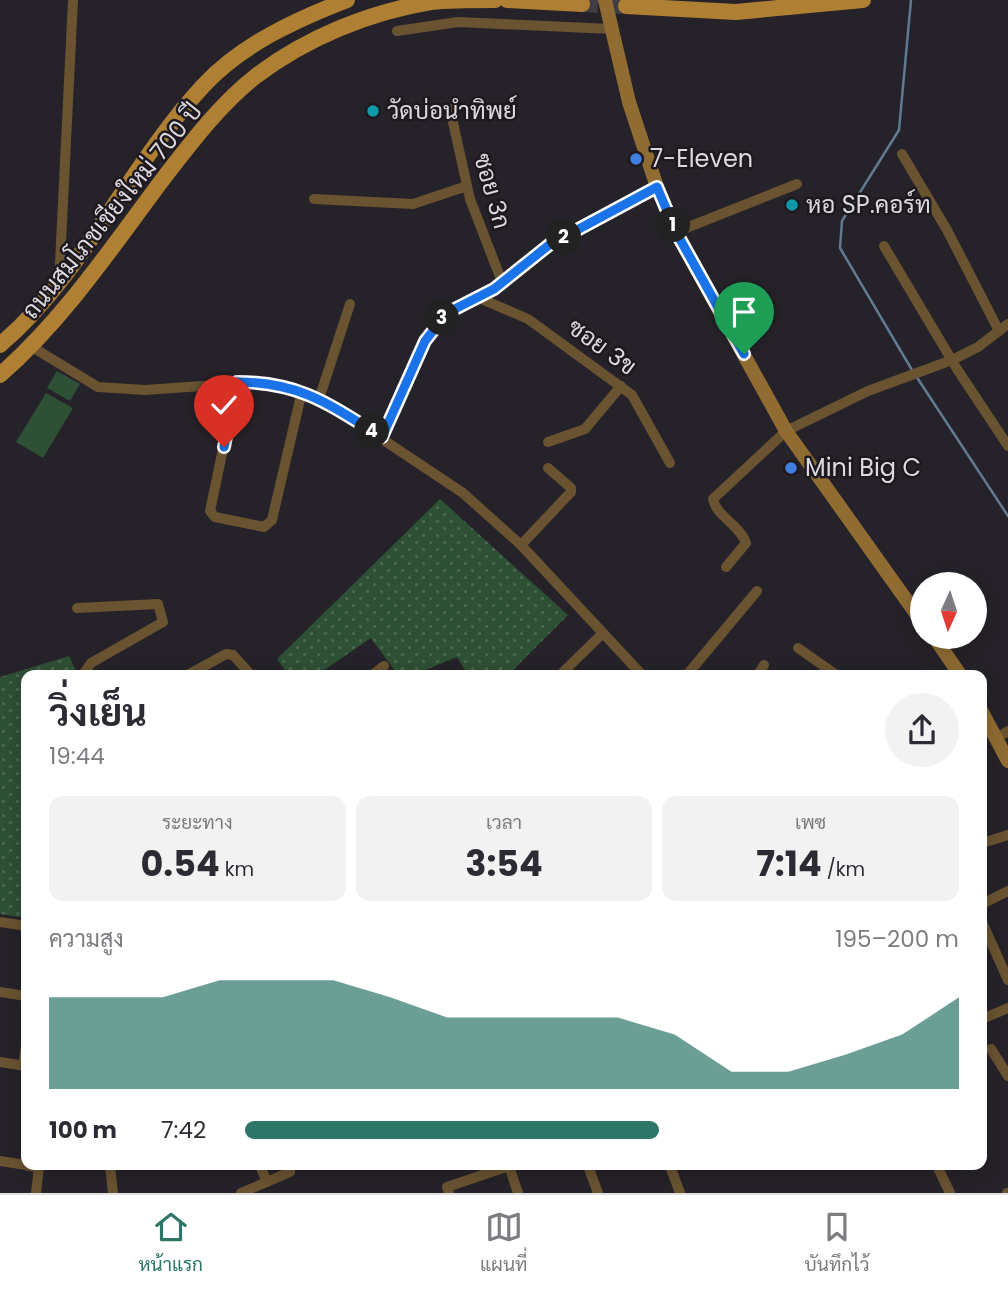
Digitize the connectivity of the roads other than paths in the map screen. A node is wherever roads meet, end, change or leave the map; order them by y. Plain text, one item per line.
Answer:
1 (73, 0) edge
2 (348, 0) edge
3 (495, 0) edge
4 (507, 0) edge
5 (605, 0) edge
6 (863, 0) edge
7 (582, 4) dead end
8 (626, 6) dead end
9 (611, 29) junction
10 (397, 31) dead end
11 (450, 109) dead end
12 (902, 154) dead end
13 (797, 184) dead end
14 (467, 186) junction
15 (657, 187) junction
16 (314, 199) dead end
17 (676, 232) junction
18 (884, 246) dead end
19 (502, 282) junction
20 (59, 284) junction
21 (479, 298) junction
22 (350, 304) dead end
23 (1004, 327) edge
24 (3, 337) edge
25 (32, 347) junction
26 (952, 360) junction
27 (0, 375) edge
28 (237, 382) junction
29 (621, 386) junction
30 (302, 391) junction
31 (319, 399) junction
32 (786, 431) junction
33 (382, 437) junction
34 (548, 442) dead end
35 (1008, 446) edge
36 (670, 463) dead end
37 (548, 468) dead end
38 (521, 545) junction
39 (726, 566) dead end
40 (757, 591) dead end
41 (910, 605) edge
42 (77, 608) dead end
43 (602, 634) junction
44 (798, 648) dead end
45 (941, 649) edge
46 (764, 665) dead end
47 (384, 666) dead end
48 (86, 670) edge
49 (197, 670) edge
50 (247, 670) edge
51 (379, 670) edge
52 (565, 670) edge
53 (637, 670) edge
54 (691, 670) edge
55 (761, 670) edge
56 (829, 670) edge
57 (953, 670) edge
58 (987, 717) edge
59 (1003, 735) edge
60 (1008, 761) edge
61 (1008, 835) edge
62 (987, 841) edge
63 (1008, 891) edge
64 (987, 902) edge
65 (0, 922) edge
66 (21, 925) edge
67 (987, 933) edge
68 (1008, 980) edge
69 (0, 992) edge
70 (21, 995) edge
71 (1008, 1008) edge
72 (987, 1017) edge
73 (990, 1049) dead end
74 (0, 1062) edge
75 (21, 1065) edge
76 (1008, 1076) edge
77 (0, 1161) edge
78 (21, 1164) edge
79 (32, 1170) edge
80 (110, 1170) edge
81 (262, 1170) edge
82 (497, 1170) edge
83 (510, 1170) edge
84 (589, 1170) edge
85 (671, 1170) edge
86 (939, 1170) edge
87 (290, 1172) dead end
88 (267, 1182) junction
89 (36, 1193) edge
90 (113, 1193) edge
91 (241, 1193) edge
92 (449, 1193) edge
93 (519, 1193) edge
94 (598, 1193) edge
95 (680, 1193) edge
96 (950, 1193) edge

1 - 20 street
2 - 20 main road, ถนนสมโภชเชียงใหม่ 700 ปี
3 - 25 main road, ถนนสมโภชเชียงใหม่ 700 ปี
4 - 7 main road
5 - 9 main road
6 - 8 main road
9 - 10 street
9 - 15 main road
11 - 14 street, ซอย 3ก
12 - 23 street
13 - 17 street
14 - 16 street
14 - 19 street, ซอย 3ก
15 - 17 main road
15 - 19 street
17 - 32 main road
18 - 26 street
19 - 21 street
20 - 24 main road, ถนนสมโภชเชียงใหม่ 700 ปี
21 - 29 street, ซอย 3ข
21 - 33 street
22 - 31 street
23 - 26 street
25 - 27 main road, ถนนสมโภชเชียงใหม่ 700 ปี
25 - 28 street
26 - 32 street
26 - 35 street
28 - 30 street
28 - 30 street
29 - 34 street
29 - 36 street, ซอย 3ข
30 - 31 street
31 - 33 street
32 - 39 street
32 - 41 main road
33 - 38 street
37 - 38 street
38 - 43 street
40 - 54 street
42 - 48 street
43 - 52 street
43 - 53 street
44 - 56 street
45 - 57 main road
46 - 55 street
47 - 51 street
49 - 50 street
58 - 59 main road
59 - 60 main road
61 - 62 street
63 - 64 street
65 - 66 street
67 - 68 street
69 - 70 street
71 - 72 street
73 - 76 street
74 - 75 street
77 - 78 street
79 - 89 street
80 - 90 street
81 - 88 street
82 - 92 street
83 - 93 street
84 - 94 street
85 - 95 street
86 - 96 street
87 - 88 street
88 - 91 street

